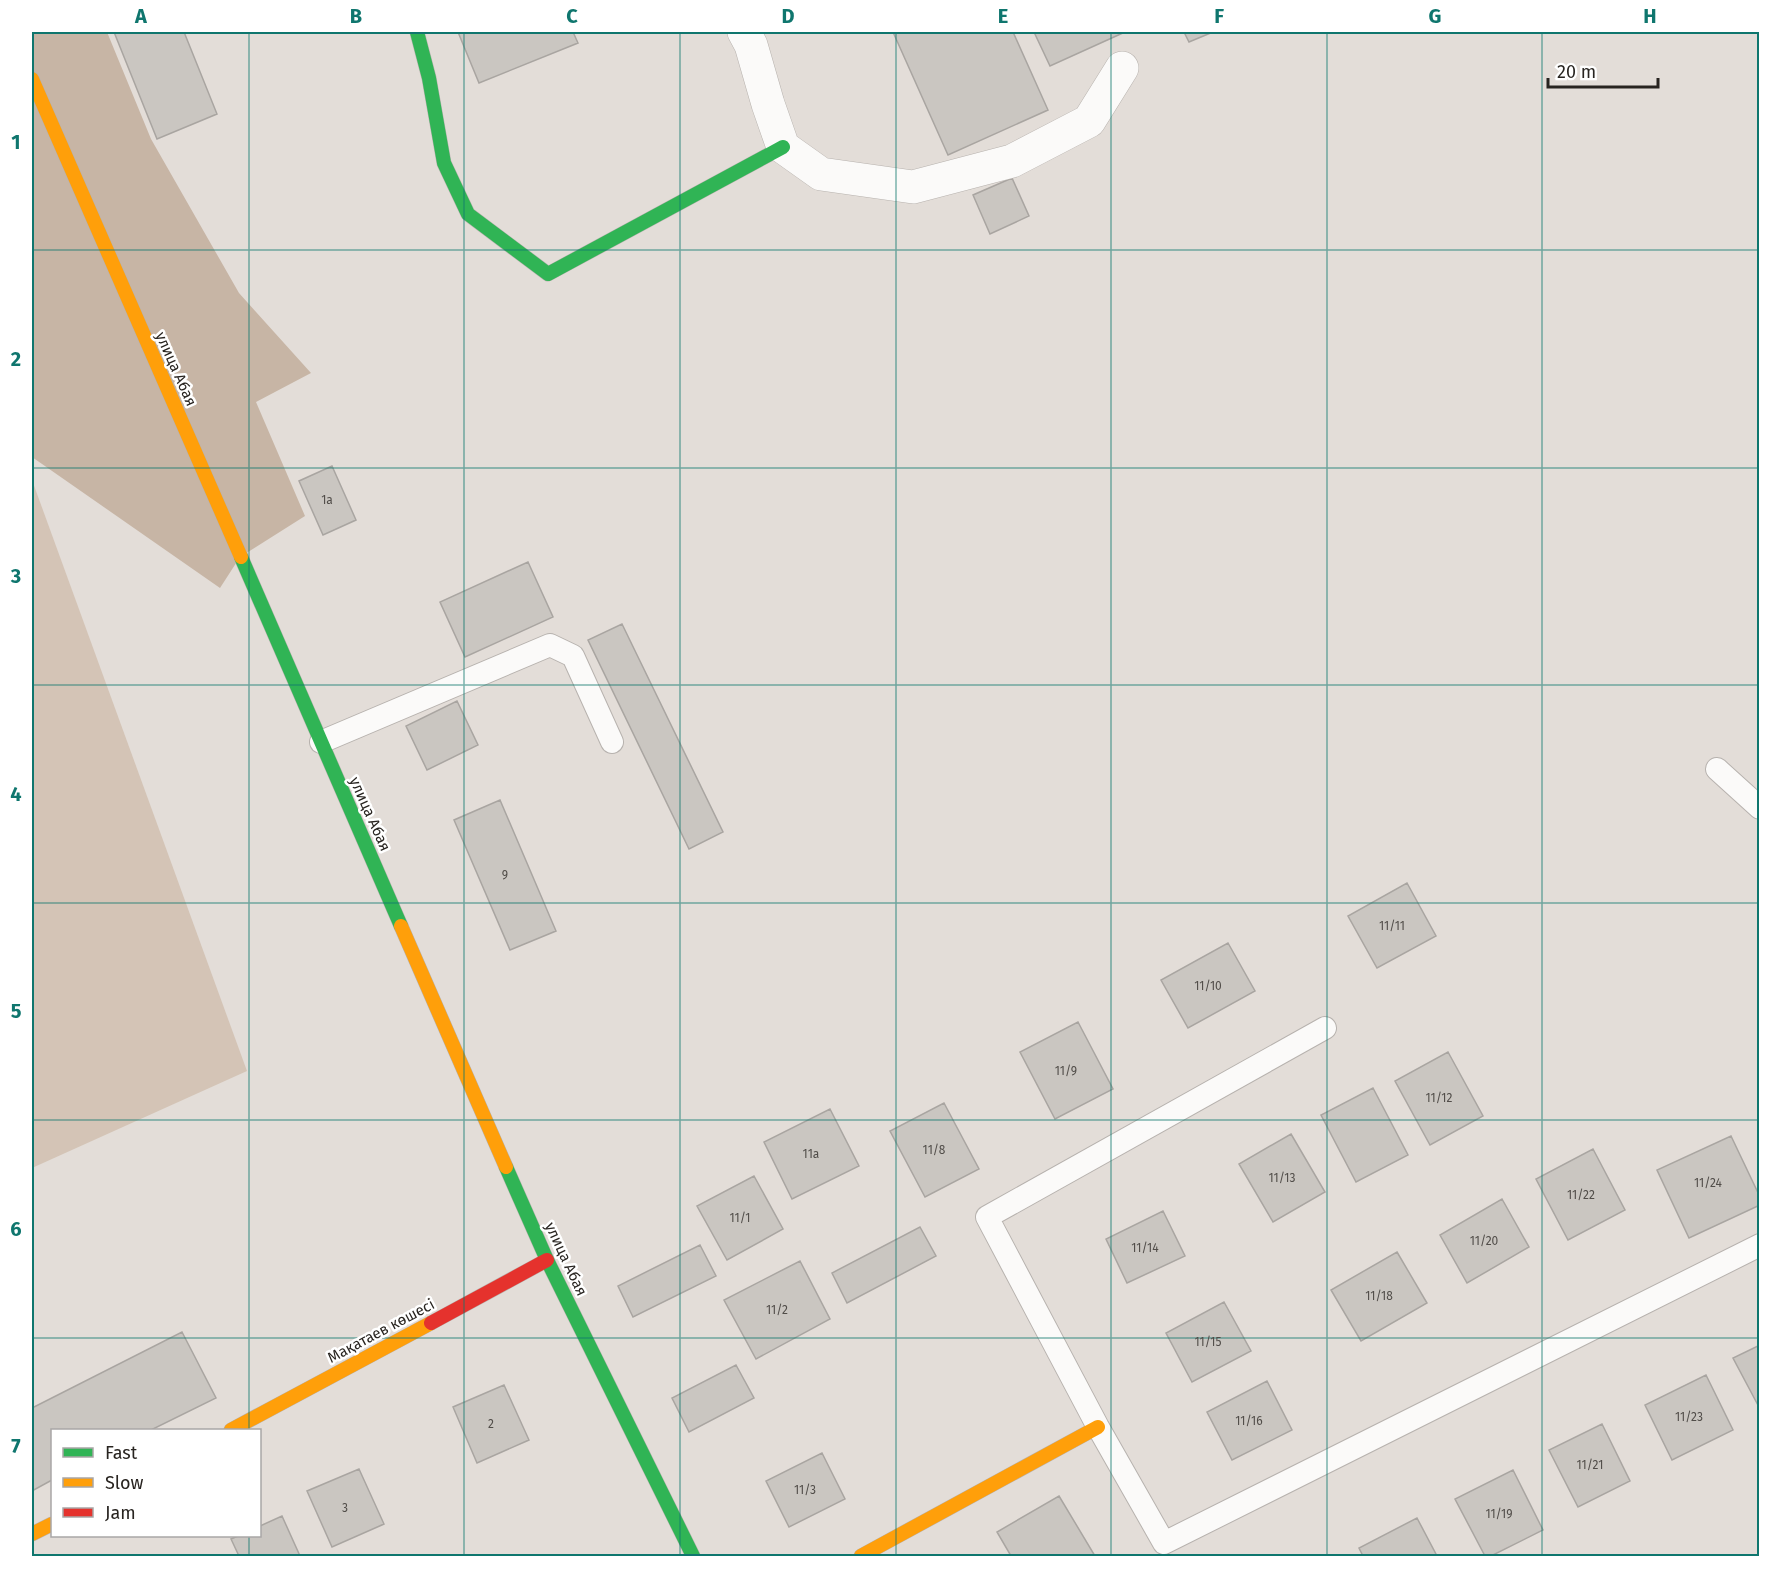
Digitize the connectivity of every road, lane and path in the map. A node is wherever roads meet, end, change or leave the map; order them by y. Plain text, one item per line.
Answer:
1 (417, 32) edge
2 (744, 32) edge
3 (1122, 68) dead end
4 (32, 79) edge
5 (783, 147) junction
6 (321, 742) junction
7 (612, 742) dead end
8 (1717, 769) dead end
9 (1760, 808) edge
10 (1325, 1028) dead end
11 (1760, 1245) edge
12 (547, 1260) junction
13 (1098, 1427) junction
14 (235, 1429) edge
15 (51, 1524) edge
16 (32, 1534) edge
17 (693, 1557) edge
18 (861, 1557) edge

1 - 5 main road
2 - 5 street
3 - 5 street
4 - 6 main road, улица Абая
6 - 7 lane
6 - 12 main road, улица Абая
8 - 9 lane
10 - 13 lane
11 - 13 lane
12 - 14 main road, Мақатаев көшесі
12 - 17 main road, улица Абая
13 - 18 main road
15 - 16 main road

